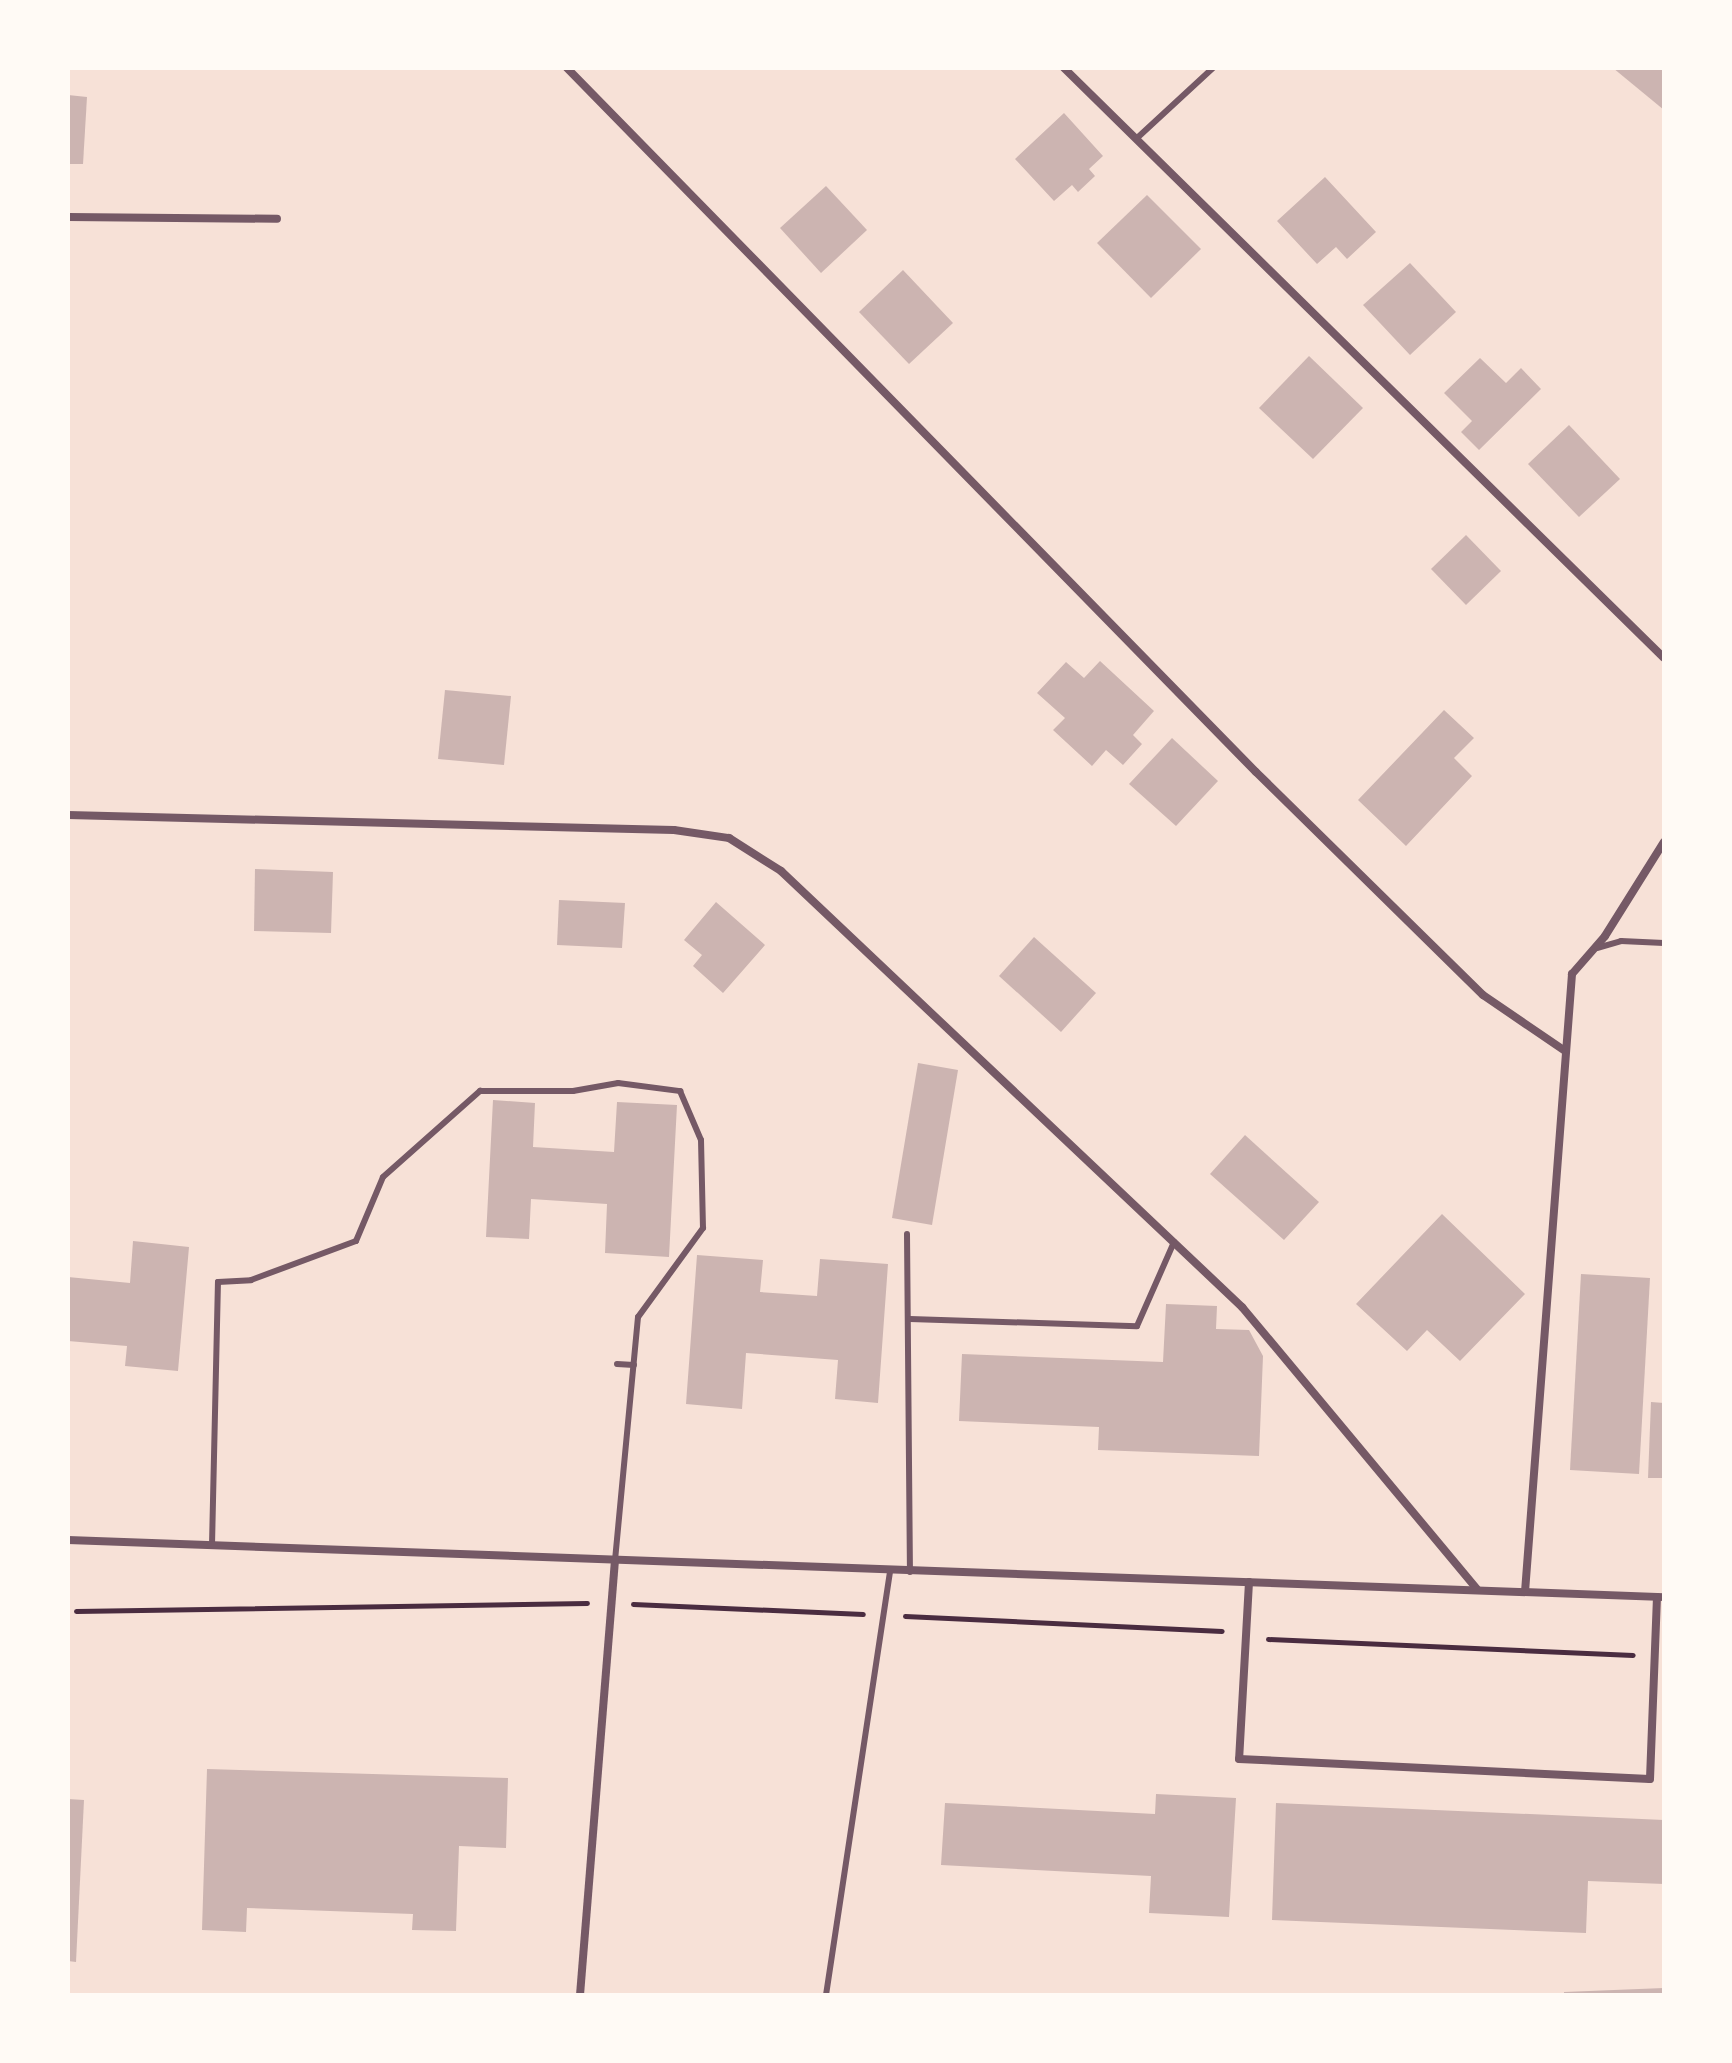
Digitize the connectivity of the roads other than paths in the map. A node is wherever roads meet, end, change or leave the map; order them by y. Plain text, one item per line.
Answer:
1 (567, 68) edge
2 (1064, 68) edge
3 (1213, 68) edge
4 (1136, 139) junction
5 (68, 217) edge
6 (277, 219) dead end
7 (1664, 658) edge
8 (68, 815) edge
9 (1664, 842) edge
10 (1664, 943) edge
11 (1593, 950) junction
12 (1565, 1051) junction
13 (907, 1234) dead end
14 (1174, 1242) junction
15 (910, 1319) junction
16 (617, 1364) dead end
17 (634, 1365) junction
18 (68, 1540) edge
19 (212, 1545) junction
20 (615, 1560) junction
21 (890, 1571) junction
22 (910, 1572) junction
23 (1249, 1582) junction
24 (1477, 1589) junction
25 (1525, 1592) junction
26 (1660, 1597) edge
27 (580, 1995) edge
28 (826, 1995) edge

1 - 12 street
2 - 4 street
3 - 4 lane
4 - 7 street
5 - 6 street
8 - 14 street
9 - 11 street
10 - 11 lane
11 - 12 street
12 - 25 street
13 - 15 lane
14 - 15 lane
14 - 24 street
15 - 22 lane
16 - 17 lane
17 - 19 lane
17 - 20 lane
18 - 19 street
19 - 20 street
20 - 21 street
20 - 27 street
21 - 22 street
21 - 28 lane
22 - 23 street
23 - 24 street
23 - 26 street
24 - 25 street
25 - 26 street

